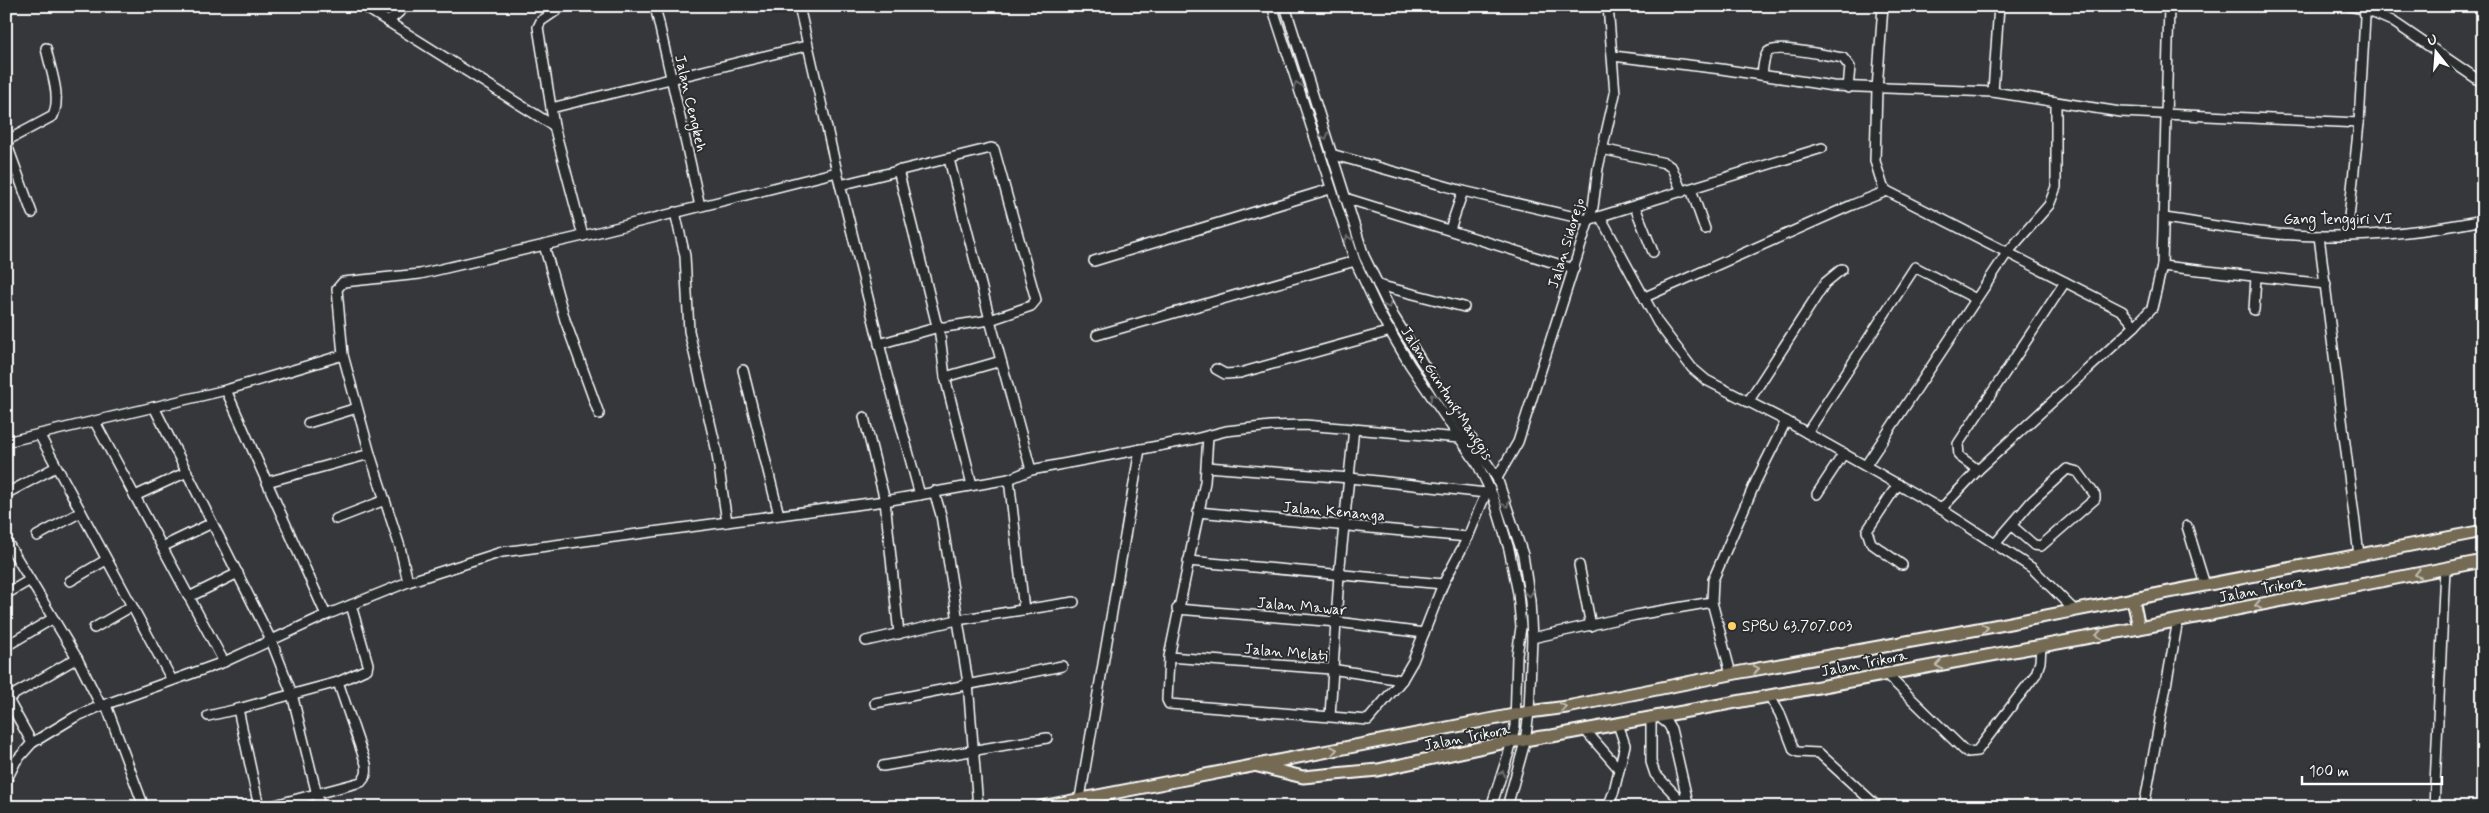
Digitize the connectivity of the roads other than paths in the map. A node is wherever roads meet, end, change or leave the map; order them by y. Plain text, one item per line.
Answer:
1 (363, 6) edge
2 (406, 6) edge
3 (563, 6) edge
4 (655, 6) edge
5 (799, 6) edge
6 (1272, 6) edge
7 (1285, 6) edge
8 (1608, 6) edge
9 (1883, 6) edge
10 (1999, 6) edge
11 (2169, 6) edge
12 (2349, 6) edge
13 (2364, 9) junction
14 (388, 22) junction
15 (1294, 40) junction
16 (1283, 43) junction
17 (806, 46) junction
18 (46, 48) dead end
19 (1613, 56) junction
20 (1762, 75) junction
21 (671, 78) junction
22 (2483, 83) edge
23 (1848, 88) junction
24 (1877, 90) junction
25 (1993, 92) junction
26 (2056, 102) junction
27 (551, 108) junction
28 (2164, 115) junction
29 (2359, 123) junction
30 (554, 126) junction
31 (6, 141) edge
32 (1822, 148) dead end
33 (1602, 149) junction
34 (1331, 154) junction
35 (949, 160) junction
36 (898, 170) junction
37 (837, 172) junction
38 (840, 185) junction
39 (1330, 189) junction
40 (1691, 189) junction
41 (1463, 191) junction
42 (1887, 191) junction
43 (1682, 192) junction
44 (1345, 198) junction
45 (700, 206) junction
46 (1635, 207) junction
47 (675, 212) junction
48 (32, 213) dead end
49 (1601, 218) junction
50 (2164, 218) junction
51 (1588, 220) junction
52 (2483, 220) edge
53 (1705, 229) dead end
54 (1450, 230) junction
55 (583, 236) junction
56 (2319, 236) junction
57 (2347, 236) junction
58 (544, 245) junction
59 (1653, 252) dead end
60 (2007, 253) junction
61 (1094, 261) dead end
62 (1355, 261) junction
63 (2162, 266) junction
64 (1574, 268) junction
65 (1842, 269) dead end
66 (2256, 276) junction
67 (2065, 282) junction
68 (2326, 284) junction
69 (1378, 285) junction
70 (1645, 297) junction
71 (1976, 299) junction
72 (1464, 307) dead end
73 (2254, 310) dead end
74 (990, 320) junction
75 (2135, 326) junction
76 (939, 327) junction
77 (1391, 331) junction
78 (1098, 335) dead end
79 (879, 344) junction
80 (343, 355) junction
81 (1001, 361) junction
82 (1216, 369) dead end
83 (743, 370) dead end
84 (944, 377) junction
85 (226, 390) junction
86 (1748, 402) junction
87 (154, 408) junction
88 (358, 408) junction
89 (599, 414) dead end
90 (864, 417) dead end
91 (1786, 420) junction
92 (95, 422) junction
93 (308, 423) dead end
94 (1354, 428) junction
95 (1807, 433) junction
96 (39, 434) junction
97 (1208, 436) junction
98 (1460, 439) junction
99 (1472, 439) junction
100 (6, 442) edge
101 (1140, 449) junction
102 (1844, 453) junction
103 (370, 454) junction
104 (1866, 465) junction
105 (56, 467) junction
106 (1207, 467) junction
107 (1031, 470) junction
108 (1978, 470) junction
109 (187, 472) junction
110 (1350, 478) junction
111 (1497, 478) junction
112 (1009, 479) junction
113 (267, 482) junction
114 (1898, 484) junction
115 (972, 485) junction
116 (1488, 490) junction
117 (11, 491) dead end
118 (934, 491) junction
119 (1817, 494) dead end
120 (920, 495) junction
121 (135, 496) junction
122 (385, 500) junction
123 (886, 501) junction
124 (1941, 509) junction
125 (81, 512) junction
126 (1198, 512) junction
127 (779, 515) junction
128 (336, 519) dead end
129 (727, 522) junction
130 (212, 523) junction
131 (1344, 526) junction
132 (2012, 526) junction
133 (2187, 526) dead end
134 (2483, 531) edge
135 (37, 536) dead end
136 (1468, 537) junction
137 (6, 540) edge
138 (1995, 544) junction
139 (162, 546) junction
140 (2359, 554) junction
141 (106, 560) junction
142 (1188, 561) junction
143 (2483, 561) edge
144 (1579, 565) dead end
145 (1902, 565) dead end
146 (2445, 568) junction
147 (238, 573) junction
148 (1339, 575) junction
149 (30, 580) junction
150 (70, 581) dead end
151 (408, 582) junction
152 (1443, 584) junction
153 (2205, 585) junction
154 (6, 594) edge
155 (189, 597) junction
156 (2133, 599) junction
157 (1074, 602) dead end
158 (1712, 602) junction
159 (350, 605) junction
160 (132, 606) junction
161 (1177, 609) junction
162 (1024, 610) junction
163 (2074, 610) junction
164 (326, 615) junction
165 (52, 619) junction
166 (957, 620) junction
167 (2178, 620) junction
168 (1337, 622) junction
169 (1591, 626) junction
170 (94, 628) dead end
171 (2140, 628) junction
172 (1424, 633) junction
173 (899, 634) junction
174 (1532, 638) junction
175 (271, 640) junction
176 (866, 641) dead end
177 (6, 646) edge
178 (2041, 646) junction
179 (1169, 656) junction
180 (77, 658) junction
181 (224, 662) junction
182 (1062, 666) dead end
183 (1331, 669) junction
184 (1731, 674) junction
185 (1886, 674) junction
186 (172, 680) junction
187 (1402, 680) junction
188 (338, 682) junction
189 (968, 683) junction
190 (292, 694) junction
191 (7, 697) edge
192 (1770, 697) junction
193 (875, 703) dead end
194 (104, 705) junction
195 (238, 709) junction
196 (11, 711) edge
197 (1529, 712) junction
198 (208, 716) dead end
199 (1330, 716) junction
200 (1514, 716) junction
201 (1654, 717) junction
202 (1618, 724) junction
203 (1585, 730) junction
204 (1047, 738) dead end
205 (1511, 741) junction
206 (1524, 742) junction
207 (32, 743) junction
208 (973, 749) junction
209 (1301, 756) junction
210 (11, 760) edge
211 (1252, 765) junction
212 (883, 766) dead end
213 (1620, 769) junction
214 (1303, 777) junction
215 (6, 780) edge
216 (317, 795) junction
217 (1080, 798) junction
218 (144, 807) edge
219 (259, 807) edge
220 (267, 807) edge
221 (320, 807) edge
222 (978, 807) edge
223 (1041, 807) edge
224 (1490, 807) edge
225 (1507, 807) edge
226 (1608, 807) edge
227 (1688, 807) edge
228 (1878, 807) edge
229 (2144, 807) edge
230 (2434, 807) edge

1 - 14 street
2 - 14 street
3 - 27 street
4 - 21 street, Jalan Cengkeh
5 - 17 street
6 - 16 street, Jalan Guntung Manggis
7 - 15 street, Jalan Guntung Manggis
8 - 19 street, Jalan Sidorejo
9 - 24 street
10 - 25 street
11 - 28 street
12 - 13 street
13 - 22 street
13 - 29 street
14 - 30 street
15 - 16 street
15 -> 34 street, Jalan Guntung Manggis
39 -> 16 street, Jalan Guntung Manggis
17 - 21 street
17 - 37 street
18 - 31 street
19 - 20 street
19 - 33 street, Jalan Sidorejo
20 - 23 street
20 - 23 street
21 - 27 street
21 - 45 street, Jalan Cengkeh
23 - 24 street
24 - 25 street
24 - 42 street
25 - 26 street
26 - 28 street
26 - 60 street
27 - 30 street
28 - 29 street
28 - 50 street
29 - 57 street
30 - 55 street
31 - 48 street
32 - 40 street
33 - 43 street
33 - 51 street, Jalan Sidorejo
34 - 41 street
34 - 44 street, Jalan Guntung Manggis
35 - 36 street
35 - 74 street
35 - 74 street
36 - 38 street
36 - 76 street
37 - 38 street
37 - 45 street
38 - 79 street
39 - 61 street
62 -> 39 street, Jalan Guntung Manggis
40 - 43 street
40 - 53 street
41 - 51 street
41 - 54 street
42 - 60 street
42 - 70 street
43 - 46 street
44 - 54 street
44 - 69 street, Jalan Guntung Manggis
45 - 47 street
46 - 49 street
46 - 59 street
47 - 55 street
47 - 129 street
49 - 51 street
49 - 70 street
50 - 56 street, Gang Tenggiri VI
50 - 63 street
51 - 64 street, Jalan Sidorejo
52 - 57 street, Gang Tenggiri VI
54 - 64 street
55 - 58 street
56 - 57 street, Gang Tenggiri VI
56 - 68 street
58 - 80 street
58 - 89 street
60 - 67 street
60 - 71 street
62 - 77 street, Jalan Guntung Manggis
62 - 78 street
63 - 66 street
63 - 75 street
64 - 111 street, Jalan Sidorejo
65 - 86 street
66 - 68 street
66 - 73 street
67 - 75 street
67 - 108 street
68 - 140 street
69 - 72 street
69 -> 99 street, Jalan Guntung Manggis
70 - 86 street
71 - 95 street
71 - 104 street
74 - 76 street
74 - 81 street
75 - 108 street
76 - 79 street
76 - 84 street
77 - 82 street
98 -> 77 street, Jalan Guntung Manggis
79 - 120 street
80 - 85 street
80 - 88 street
81 - 84 street
81 - 107 street
83 - 127 street
84 - 115 street
85 - 87 street
85 - 113 street
86 - 91 street
87 - 92 street
87 - 109 street
88 - 93 street
88 - 103 street
90 - 123 street
91 - 95 street
91 - 158 street
92 - 96 street
92 - 121 street
94 - 97 street
94 - 98 street
94 - 110 street
95 - 102 street
96 - 100 street
96 - 105 street
97 - 101 street
97 - 106 street
98 - 99 street
98 - 116 street, Jalan Guntung Manggis
99 - 111 street, Jalan Guntung Manggis
101 - 107 street
101 - 217 street
102 - 104 street
102 - 119 street
103 - 113 street
103 - 122 street
104 - 114 street
105 - 117 street
105 - 125 street
106 - 110 street
106 - 126 street
107 - 112 street
108 - 124 street
109 - 121 street
109 - 130 street
110 - 116 street
110 - 131 street
111 -> 174 street, Jalan Guntung Manggis
112 - 115 street
112 - 162 street
113 - 164 street
114 - 124 street
114 - 145 street
115 - 118 street
116 - 136 street
116 - 200 street, Jalan Guntung Manggis
118 - 120 street
118 - 166 street
120 - 123 street
121 - 139 street
122 - 128 street
122 - 151 street
123 - 127 street
123 - 173 street
124 - 138 street
125 - 135 street
125 - 141 street
126 - 131 street, Jalan Kenanga
126 - 142 street
127 - 129 street
129 - 151 street
130 - 139 street
130 - 147 street
131 - 136 street, Jalan Kenanga
131 - 148 street
132 - 132 street
132 - 138 street
133 - 153 street
134 - 140 main road, Jalan Trikora
136 - 152 street
137 - 149 street
138 - 163 street
139 - 155 street
140 - 153 main road, Jalan Trikora
141 - 150 street
141 - 160 street
142 - 148 street
142 - 161 street
143 - 146 main road, Jalan Trikora
144 - 169 street
146 -> 167 main road, Jalan Trikora
146 - 230 street
147 - 155 street
147 - 175 street
148 - 152 street
148 - 168 street
149 - 154 street
149 - 165 street
151 - 159 street
152 - 172 street
153 - 156 main road, Jalan Trikora
155 - 181 street
156 - 163 main road, Jalan Trikora
156 - 171 main road
157 - 162 street
158 - 169 street
158 - 184 street
159 - 164 street
159 - 188 street
160 - 170 street
160 - 186 street
161 - 168 street, Jalan Mawar
161 - 179 street
162 - 166 street
184 -> 163 main road, Jalan Trikora
164 - 175 street
165 - 177 street
165 - 180 street
166 - 173 street
166 - 189 street
167 - 171 main road, Jalan Trikora
167 - 229 street
168 - 172 street, Jalan Mawar
168 - 183 street
169 - 174 street
171 -> 178 main road, Jalan Trikora
172 - 187 street
173 - 176 street
174 - 197 street, Jalan Guntung Manggis
175 - 181 street
175 - 190 street
178 -> 185 main road, Jalan Trikora
178 - 185 street
179 - 183 street, Jalan Melati
179 - 199 street
180 - 191 street
180 - 194 street
181 - 186 street
182 - 189 street
183 - 187 street, Jalan Melati
183 - 199 street
197 -> 184 main road, Jalan Trikora
185 - 192 main road, Jalan Trikora
186 - 194 street
187 - 199 street
188 - 190 street
188 - 216 street
189 - 193 street
189 - 208 street
190 - 195 street
190 - 216 street
191 - 196 street
192 - 201 main road, Jalan Trikora
192 - 228 street
194 - 207 street
194 - 218 street
195 - 198 street
195 - 219 street
196 - 207 street
197 - 200 main road, Jalan Trikora
197 - 206 street, Jalan Guntung Manggis
200 - 205 street, Jalan Guntung Manggis
209 -> 200 main road, Jalan Trikora
201 - 202 main road, Jalan Trikora
201 - 227 street
201 - 227 street
202 - 203 main road, Jalan Trikora
202 - 213 street
203 - 206 main road, Jalan Trikora
203 - 213 street
204 - 208 street
205 - 206 main road, Jalan Trikora
205 - 214 main road, Jalan Trikora
224 -> 205 street, Jalan Guntung Manggis
206 - 225 street, Jalan Guntung Manggis
207 - 210 street
208 - 212 street
208 - 222 street
209 - 211 main road, Jalan Trikora
209 - 214 main road
210 - 215 street
211 - 214 main road, Jalan Trikora
211 - 217 main road, Jalan Trikora
213 - 226 street
216 - 220 street
216 - 221 street
217 - 223 main road, Jalan Trikora

